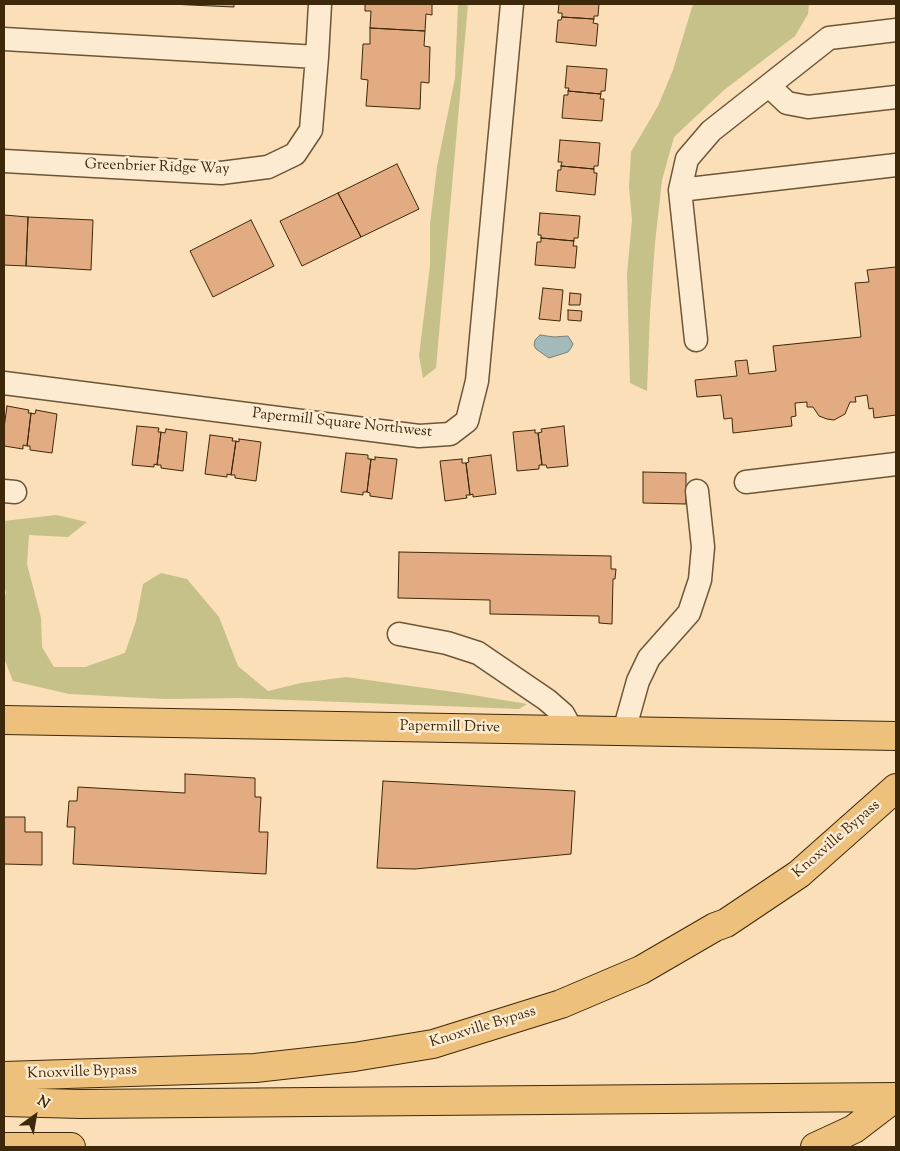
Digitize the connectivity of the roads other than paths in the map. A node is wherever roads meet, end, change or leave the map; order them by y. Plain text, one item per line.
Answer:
1 (320, 4) edge
2 (512, 4) edge
3 (896, 30) edge
4 (4, 39) edge
5 (317, 57) junction
6 (769, 86) junction
7 (896, 97) edge
8 (4, 161) edge
9 (896, 165) edge
10 (680, 190) junction
11 (696, 340) dead end
12 (4, 383) edge
13 (896, 464) edge
14 (746, 482) dead end
15 (697, 491) dead end
16 (400, 634) dead end
17 (4, 720) edge
18 (572, 730) junction
19 (624, 731) junction
20 (896, 736) edge
21 (896, 788) edge
22 (4, 1076) edge
23 (896, 1097) edge
24 (4, 1102) edge
25 (4, 1147) edge
26 (71, 1147) edge
27 (815, 1147) edge

1 - 5 street, Greenbrier Ridge Way
2 - 12 street, Papermill Square Northwest
3 - 6 street
4 - 5 street
5 - 8 street, Greenbrier Ridge Way
6 - 7 street
6 - 10 street
9 - 10 street
10 - 11 street
13 - 14 street
15 - 19 street
16 - 18 street
17 - 18 main road, Papermill Drive
18 - 19 main road, Papermill Drive
19 - 20 main road, Papermill Drive
21 - 22 main road, Knoxville Bypass
23 - 24 main road
23 - 27 main road
25 - 26 main road

